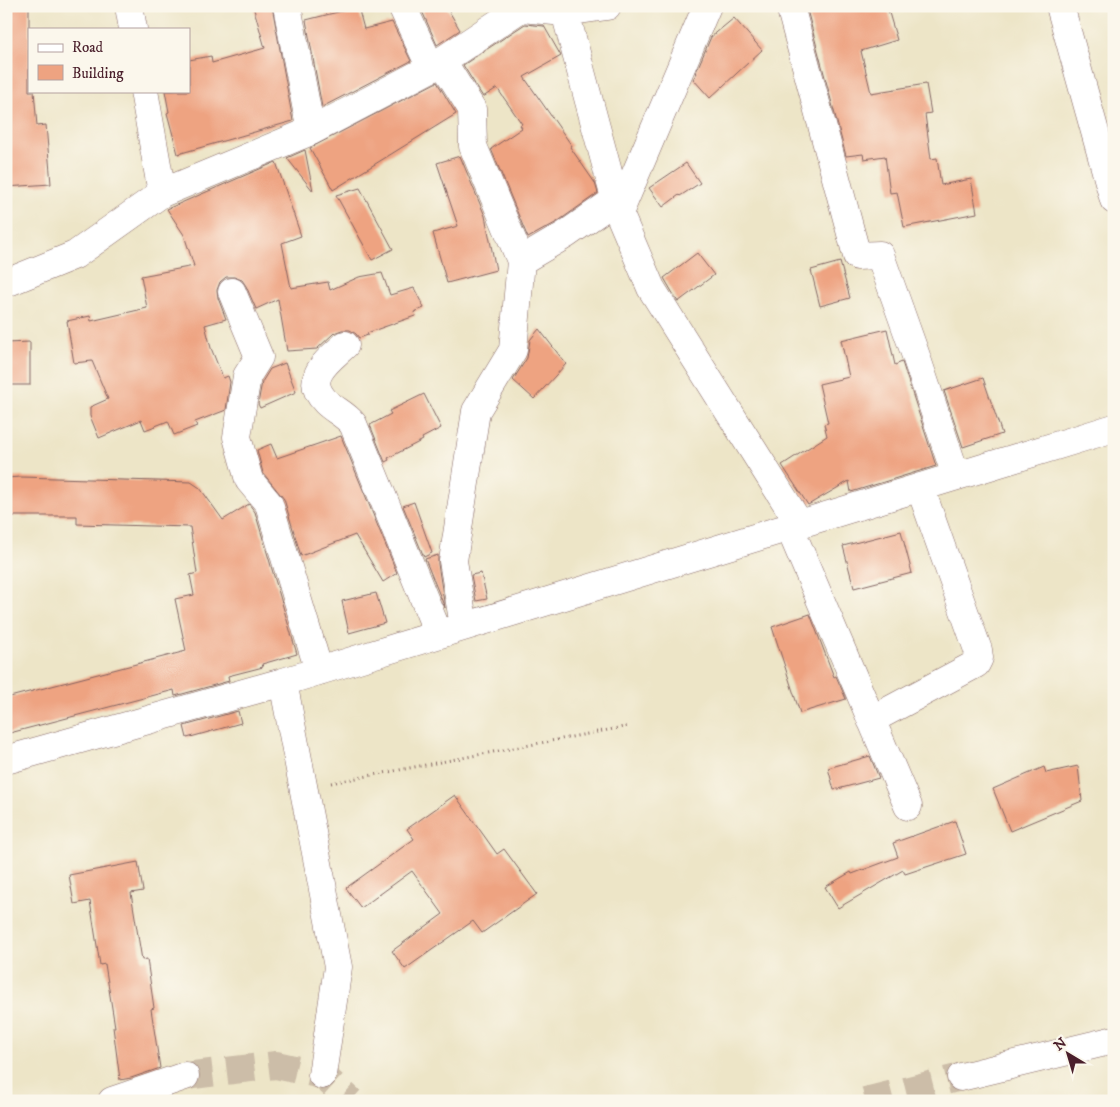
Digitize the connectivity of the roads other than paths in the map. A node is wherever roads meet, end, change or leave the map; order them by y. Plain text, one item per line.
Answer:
1 (129, 6) edge
2 (287, 6) edge
3 (402, 6) edge
4 (607, 6) edge
5 (707, 6) edge
6 (790, 6) edge
7 (1060, 6) edge
8 (521, 7) edge
9 (565, 12) junction
10 (133, 28) edge
11 (436, 65) junction
12 (144, 92) edge
13 (311, 131) junction
14 (162, 193) junction
15 (1114, 200) edge
16 (617, 206) junction
17 (521, 261) junction
18 (6, 283) edge
19 (232, 292) dead end
20 (345, 345) dead end
21 (1114, 428) edge
22 (956, 476) junction
23 (920, 487) junction
24 (794, 525) junction
25 (464, 626) junction
26 (438, 633) junction
27 (319, 671) junction
28 (283, 682) junction
29 (871, 720) junction
30 (6, 760) edge
31 (908, 806) dead end
32 (1114, 1040) edge
33 (322, 1075) dead end
34 (185, 1076) tunnel mouth
35 (961, 1077) tunnel mouth
36 (112, 1101) edge

1 - 10 street
2 - 13 street
3 - 11 street
4 - 9 street
5 - 16 street
6 - 22 street
7 - 15 street
8 - 9 street
8 - 11 street
9 - 16 street
11 - 13 street
11 - 17 street
12 - 14 street
13 - 14 street
14 - 18 street
16 - 17 street
16 - 24 street
17 - 25 street
19 - 27 street
20 - 26 street
21 - 22 street
22 - 23 street
23 - 24 street
23 - 29 street
24 - 25 street
24 - 29 street
25 - 26 street
26 - 27 street
27 - 28 street
28 - 30 street
28 - 33 street
29 - 31 street
32 - 35 street
34 - 36 street

